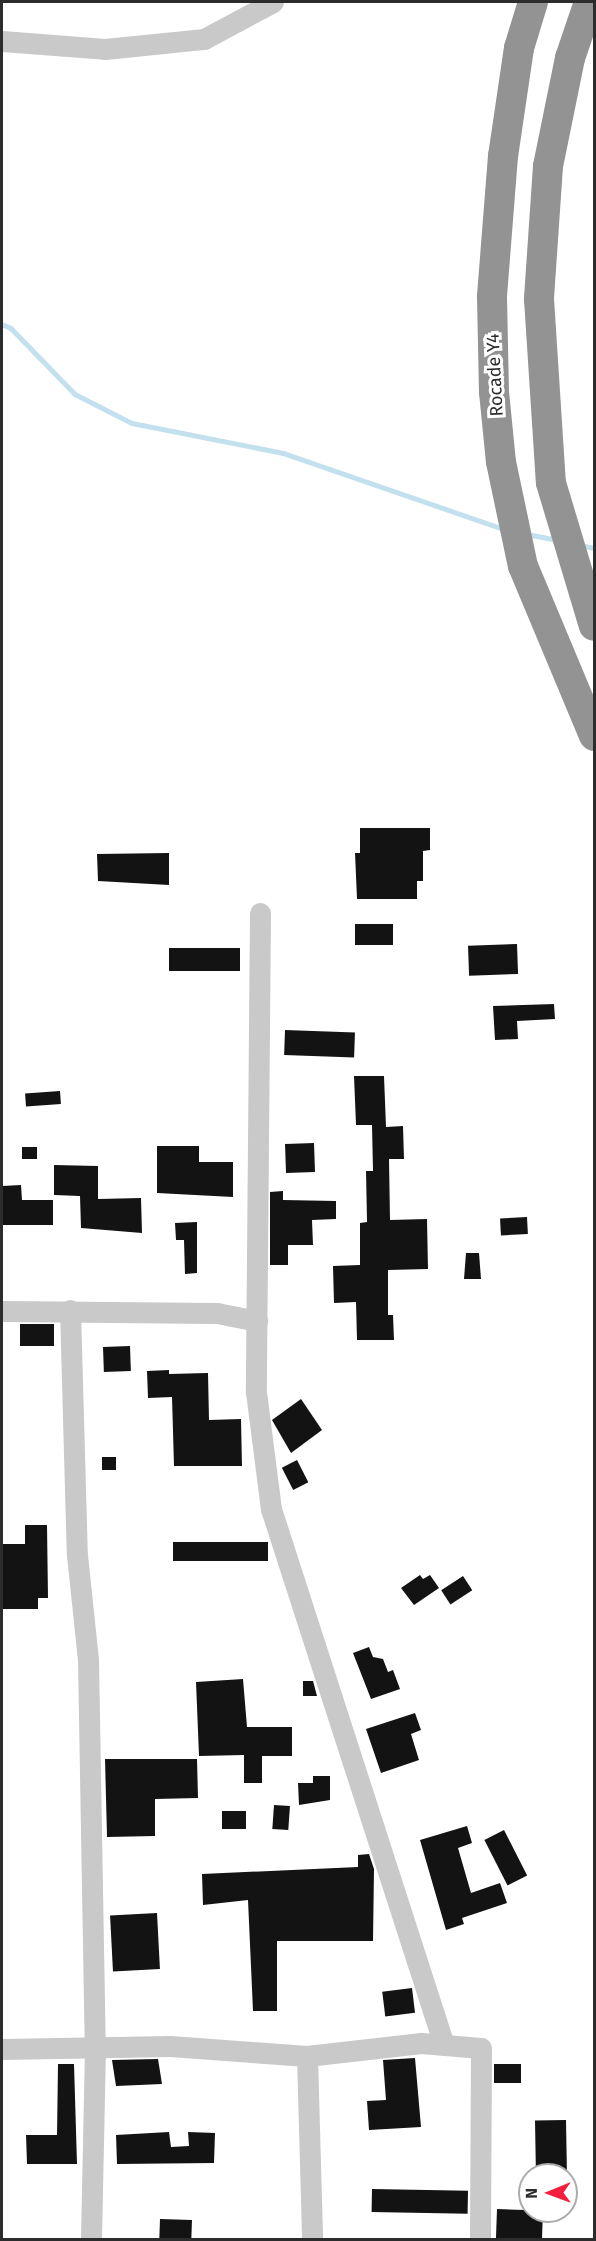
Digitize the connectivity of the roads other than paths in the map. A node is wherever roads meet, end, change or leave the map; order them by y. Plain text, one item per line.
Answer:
1 (273, 2) edge
2 (533, 2) edge
3 (589, 2) edge
4 (2, 41) edge
5 (594, 626) edge
6 (594, 736) edge
7 (260, 913) dead end
8 (70, 1310) junction
9 (2, 1311) edge
10 (257, 1321) junction
11 (444, 2045) junction
12 (96, 2047) junction
13 (2, 2049) edge
14 (307, 2056) junction
15 (91, 2240) edge
16 (312, 2240) edge
17 (480, 2240) edge

1 - 4 street
2 - 6 highway, Rocade Y4
3 - 5 highway
7 - 10 street
8 - 9 street
8 - 10 street
8 - 12 street
10 - 11 street
11 - 14 street
11 - 17 street
12 - 13 street
12 - 14 street
12 - 15 street
14 - 16 street

